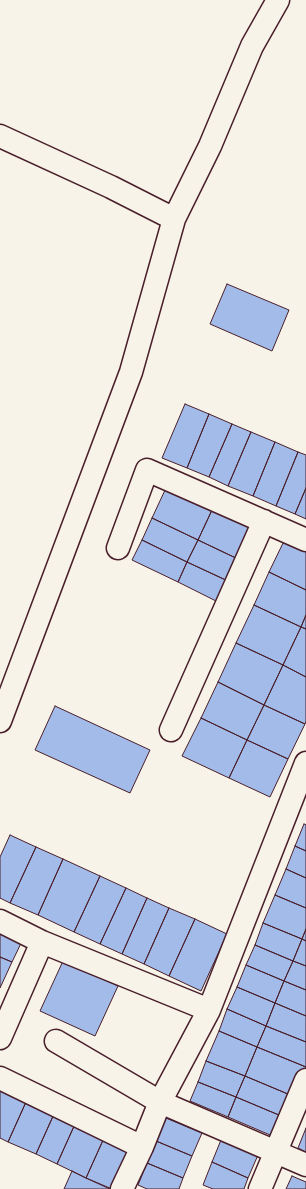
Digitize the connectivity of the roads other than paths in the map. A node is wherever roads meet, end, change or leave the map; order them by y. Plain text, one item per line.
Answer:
1 (278, 0) edge
2 (0, 136) edge
3 (174, 219) junction
4 (264, 520) junction
5 (306, 540) edge
6 (118, 548) dead end
7 (0, 721) edge
8 (171, 730) dead end
9 (306, 763) edge
10 (0, 921) edge
11 (42, 942) junction
12 (209, 1010) junction
13 (0, 1038) edge
14 (56, 1041) dead end
15 (0, 1078) edge
16 (306, 1080) edge
17 (160, 1102) junction
18 (142, 1147) junction
19 (276, 1152) junction
20 (306, 1165) edge
21 (122, 1189) edge
22 (260, 1189) edge

1 - 3 street
2 - 3 street
3 - 7 street
4 - 5 street
4 - 6 street
4 - 8 street
9 - 12 street
10 - 11 street
11 - 12 street
11 - 13 street
12 - 17 street
14 - 17 street
15 - 18 street
16 - 19 street
17 - 18 street
17 - 19 street
18 - 21 street
19 - 20 street
19 - 22 street

